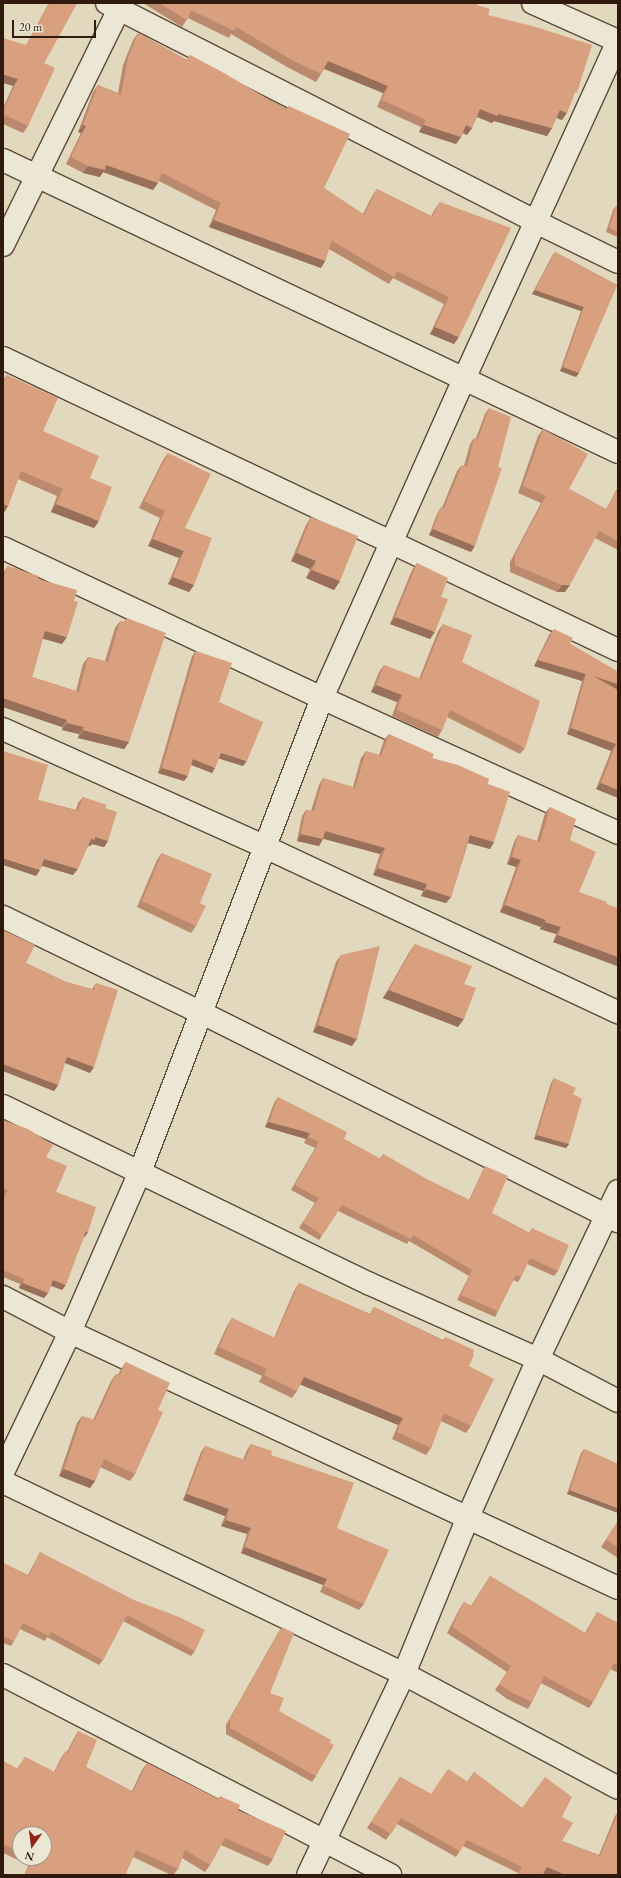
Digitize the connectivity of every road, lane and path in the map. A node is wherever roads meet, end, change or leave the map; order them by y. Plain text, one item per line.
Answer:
1 (533, 3) edge
2 (116, 5) edge
3 (618, 41) edge
4 (3, 160) edge
5 (35, 177) junction
6 (536, 222) junction
7 (3, 245) edge
8 (618, 262) edge
9 (3, 358) edge
10 (464, 379) junction
11 (618, 452) edge
12 (392, 542) junction
13 (3, 548) edge
14 (618, 650) edge
15 (322, 698) junction
16 (3, 729) edge
17 (618, 833) edge
18 (265, 847) junction
19 (3, 917) edge
20 (618, 1012) edge
21 (202, 1013) junction
22 (3, 1106) edge
23 (140, 1172) junction
24 (618, 1191) edge
25 (612, 1218) edge
26 (3, 1296) edge
27 (70, 1332) junction
28 (538, 1359) junction
29 (618, 1401) edge
30 (3, 1472) edge
31 (3, 1482) edge
32 (468, 1517) junction
33 (618, 1588) edge
34 (404, 1674) junction
35 (3, 1675) edge
36 (618, 1788) edge
37 (325, 1841) junction
38 (308, 1875) edge
39 (390, 1875) edge

1 - 3 street
2 - 5 street
2 - 6 street
3 - 6 street
4 - 5 street
5 - 7 street
5 - 10 street
6 - 8 street
6 - 10 street
9 - 12 street
10 - 11 street
10 - 12 street
12 - 14 street
12 - 15 street
13 - 15 street
15 - 17 street
15 - 18 street
16 - 18 street
18 - 20 street
18 - 21 street
19 - 21 street
21 - 23 street
21 - 25 street
22 - 23 street
23 - 27 street
23 - 28 street
24 - 25 street
25 - 28 street
26 - 27 street
27 - 30 street
27 - 32 street
28 - 29 street
28 - 32 street
31 - 34 street
32 - 33 street
32 - 34 street
34 - 36 street
34 - 37 street
35 - 37 street
37 - 38 street
37 - 39 street

